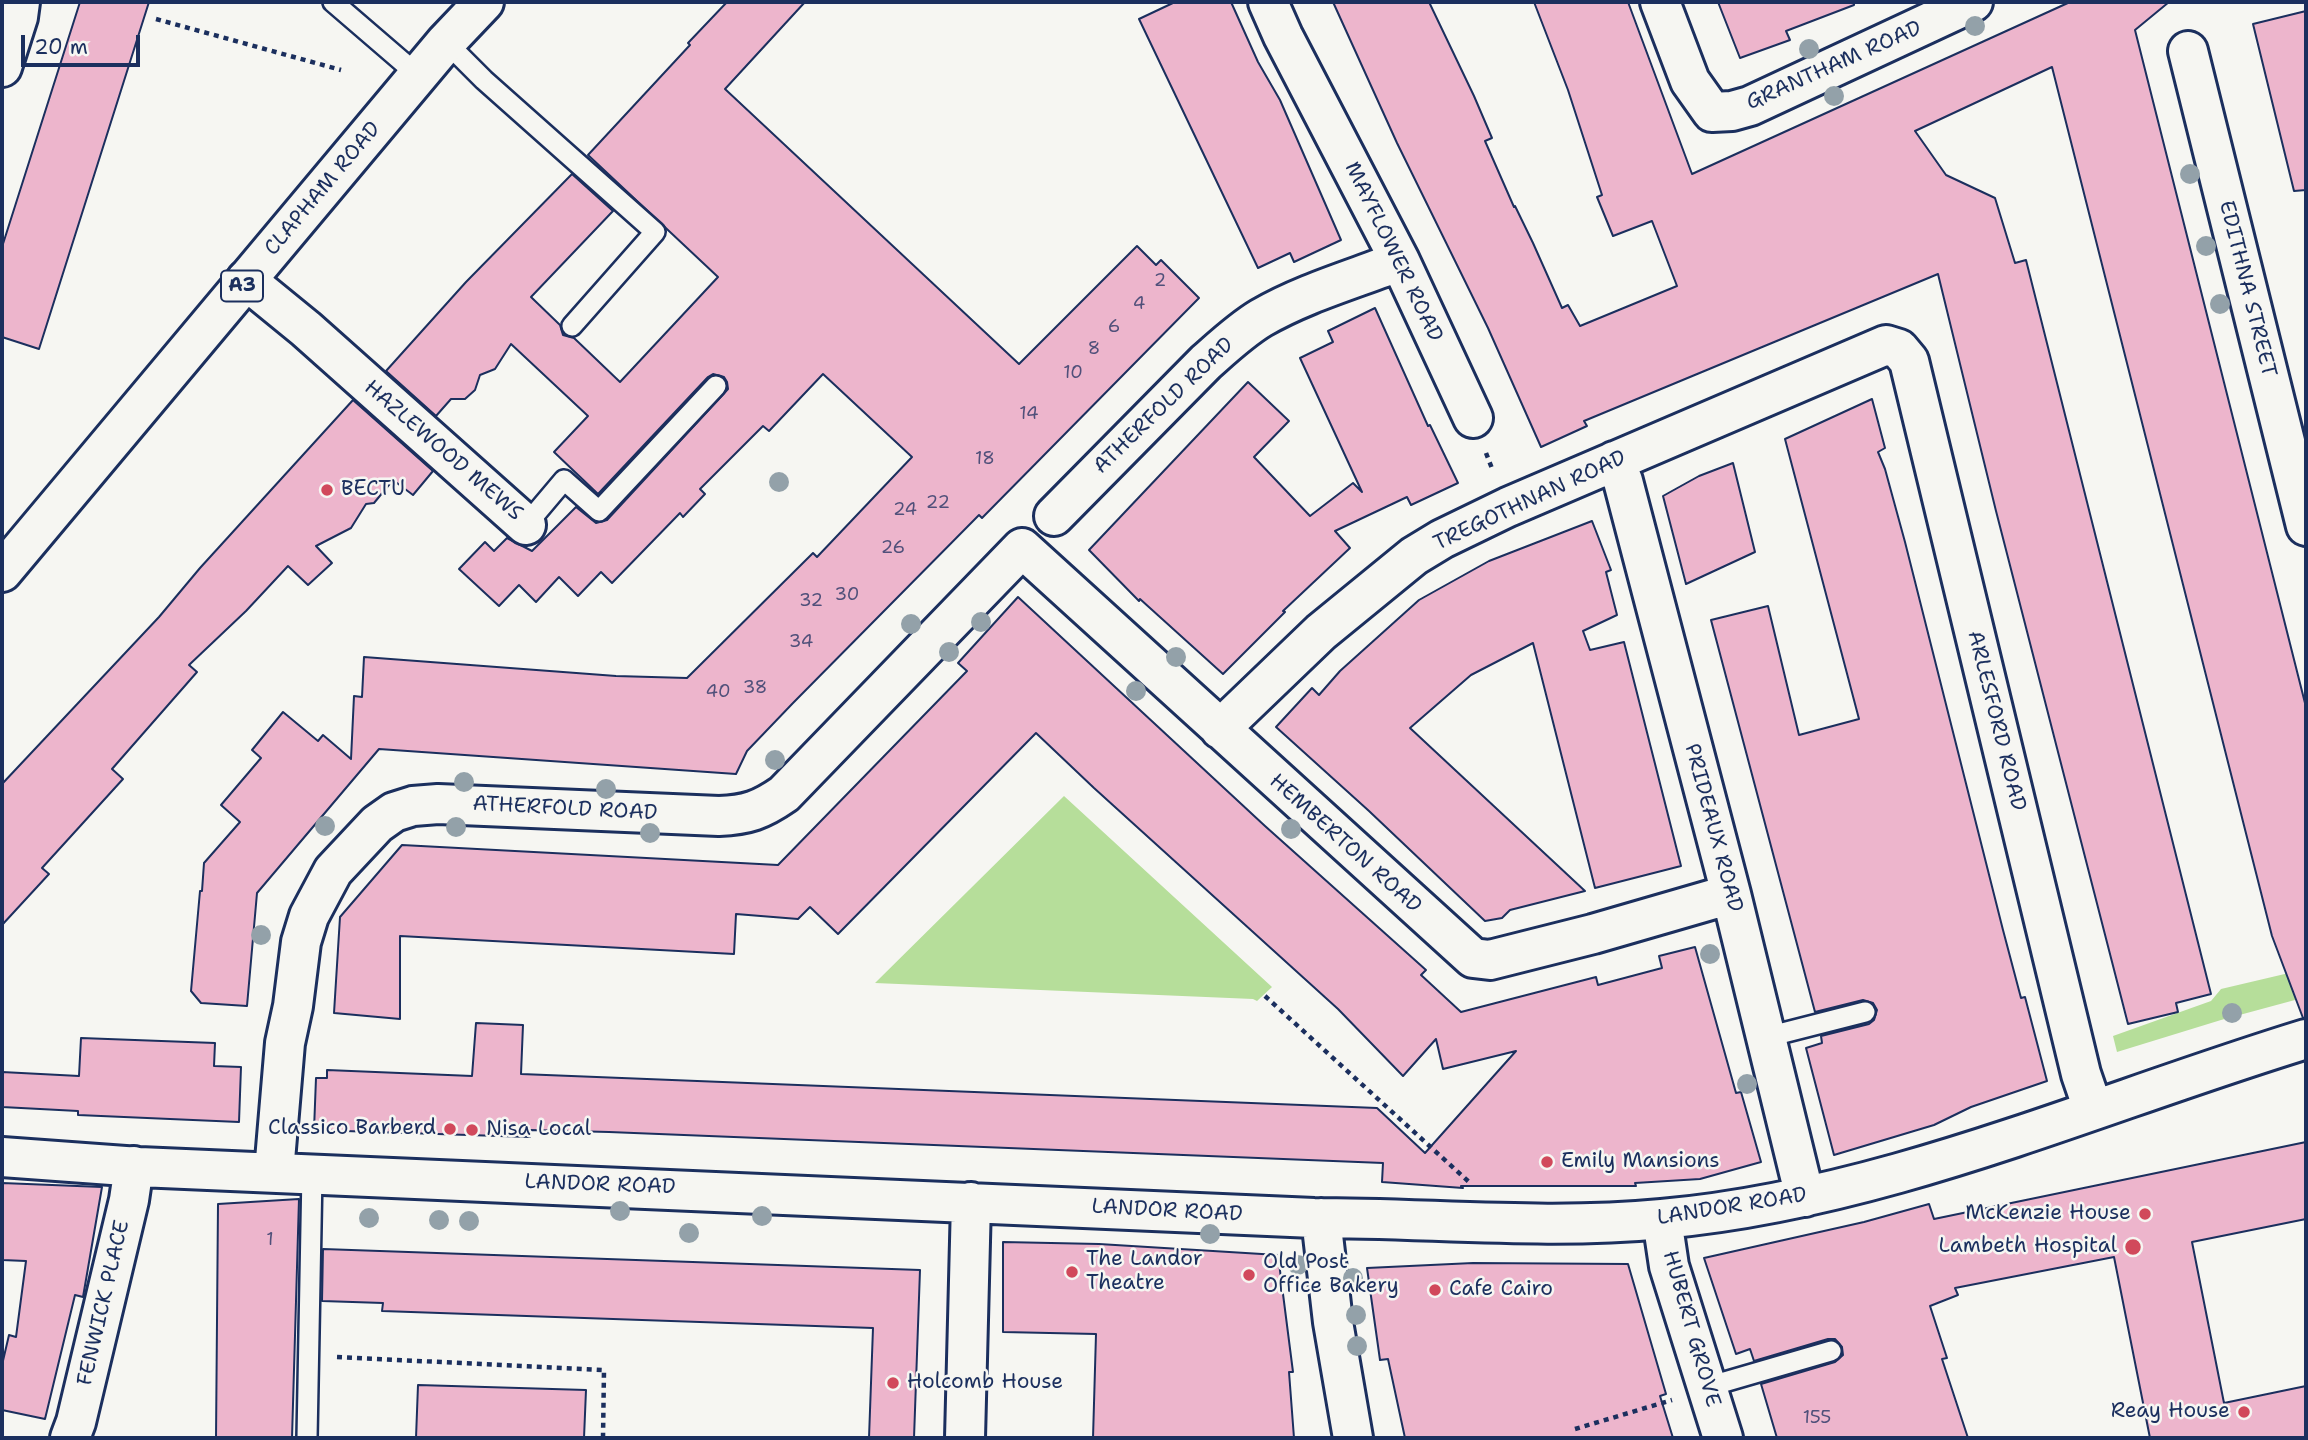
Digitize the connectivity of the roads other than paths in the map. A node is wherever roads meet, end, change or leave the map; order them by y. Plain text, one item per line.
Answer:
1 (20, 2) edge
2 (333, 2) edge
3 (484, 2) edge
4 (1268, 2) edge
5 (1660, 2) edge
6 (1973, 2) edge
7 (446, 42) junction
8 (2188, 51) dead end
9 (2, 67) edge
10 (419, 76) junction
11 (1400, 261) junction
12 (246, 280) junction
13 (572, 326) dead end
14 (1886, 345) joint
15 (716, 386) dead end
16 (1473, 418) road end
17 (1614, 461) junction
18 (1054, 516) dead end
19 (526, 525) joint
20 (2306, 526) edge
21 (1022, 548) joint
22 (2, 572) edge
23 (1220, 729) junction
24 (1731, 894) junction
25 (1865, 1012) dead end
26 (1767, 1037) junction
27 (2306, 1040) edge
28 (2093, 1110) junction
29 (2, 1157) edge
30 (134, 1167) junction
31 (274, 1171) junction
32 (312, 1173) junction
33 (1805, 1197) junction
34 (971, 1202) junction
35 (1321, 1218) junction
36 (1662, 1219) junction
37 (1831, 1351) dead end
38 (1693, 1392) junction
39 (70, 1438) edge
40 (307, 1438) edge
41 (965, 1438) edge
42 (1353, 1438) edge
43 (1723, 1438) edge

1 - 9 main road
2 - 10 lane
3 - 7 main road, CLAPHAM ROAD / A3
4 - 11 main road, MAYFLOWER ROAD
5 - 6 main road, GRANTHAM ROAD
7 - 10 main road, CLAPHAM ROAD / A3
7 - 13 lane
8 - 20 main road, EDITHNA STREET
10 - 12 main road, CLAPHAM ROAD / A3
11 - 16 main road, MAYFLOWER ROAD
11 - 18 main road, ATHERFOLD ROAD
12 - 19 main road, HAZLEWOOD MEWS
12 - 22 main road, CLAPHAM ROAD / A3
14 - 17 main road, TREGOTHNAN ROAD
14 - 28 main road, ARLESFORD ROAD
15 - 19 lane, HAZLEWOOD MEWS
17 - 23 main road, TREGOTHNAN ROAD
17 - 24 main road, PRIDEAUX ROAD
21 - 23 main road, HEMBERTON ROAD
21 - 31 main road, ATHERFOLD ROAD
23 - 24 main road, HEMBERTON ROAD
24 - 26 main road, PRIDEAUX ROAD
25 - 26 lane
26 - 33 main road, PRIDEAUX ROAD
27 - 28 main road, LANDOR ROAD
28 - 33 main road, LANDOR ROAD
29 - 30 main road, LANDOR ROAD
30 - 31 main road, LANDOR ROAD
30 - 39 main road, FENWICK PLACE
31 - 32 main road, LANDOR ROAD
32 - 34 main road, LANDOR ROAD
32 - 40 lane
33 - 36 main road, LANDOR ROAD
34 - 35 main road, LANDOR ROAD
34 - 41 main road
35 - 36 main road, LANDOR ROAD
35 - 42 main road
36 - 38 main road, HUBERT GROVE
37 - 38 lane
38 - 43 main road, HUBERT GROVE

